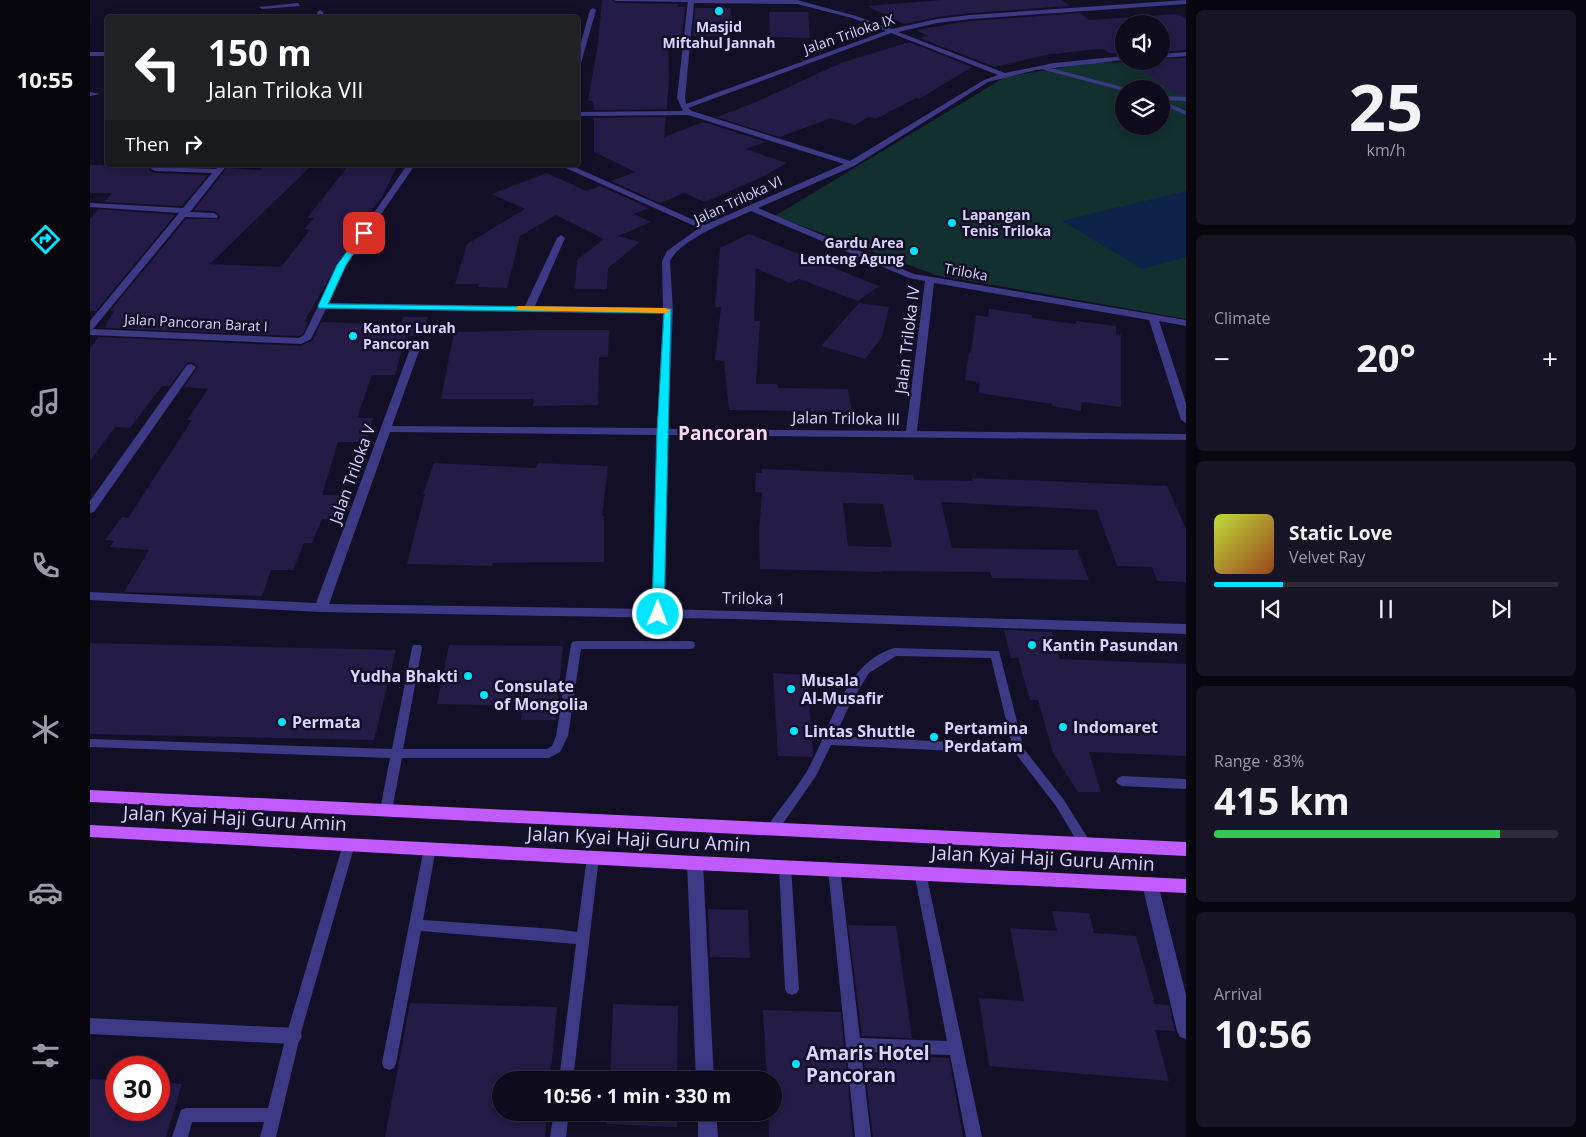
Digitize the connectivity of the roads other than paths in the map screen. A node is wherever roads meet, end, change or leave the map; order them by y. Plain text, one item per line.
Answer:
1 (262, 0) edge
2 (616, 0) edge
3 (691, 1) edge
4 (799, 1) edge
5 (1186, 2) edge
6 (1124, 3) edge
7 (298, 5) dead end
8 (592, 10) dead end
9 (580, 31) edge
10 (586, 31) junction
11 (892, 31) junction
12 (90, 54) edge
13 (105, 54) edge
14 (1186, 54) edge
15 (580, 55) edge
16 (1170, 55) edge
17 (1115, 59) edge
18 (1043, 68) junction
19 (1003, 74) junction
20 (1115, 87) edge
21 (1170, 99) edge
22 (1186, 100) edge
23 (1170, 106) edge
24 (686, 110) junction
25 (1186, 113) edge
26 (580, 114) edge
27 (851, 164) junction
28 (410, 167) edge
29 (568, 167) edge
30 (221, 168) edge
31 (155, 169) dead end
32 (90, 205) edge
33 (752, 208) junction
34 (184, 212) junction
35 (214, 216) dead end
36 (705, 228) junction
37 (561, 238) dead end
38 (930, 280) junction
39 (322, 306) junction
40 (529, 308) junction
41 (668, 311) junction
42 (1153, 317) junction
43 (1186, 323) edge
44 (91, 332) edge
45 (414, 351) dead end
46 (191, 367) dead end
47 (1186, 420) edge
48 (386, 429) junction
49 (662, 432) junction
50 (911, 435) junction
51 (1186, 437) edge
52 (90, 509) edge
53 (90, 596) edge
54 (321, 608) junction
55 (658, 614) junction
56 (1186, 629) edge
57 (690, 645) dead end
58 (417, 648) dead end
59 (828, 740) junction
60 (90, 743) edge
61 (1019, 750) junction
62 (397, 754) junction
63 (1122, 781) dead end
64 (1186, 784) edge
65 (90, 796) edge
66 (388, 800) junction
67 (773, 828) junction
68 (90, 831) edge
69 (348, 844) junction
70 (1084, 844) junction
71 (430, 848) junction
72 (1186, 849) edge
73 (593, 857) junction
74 (695, 863) junction
75 (785, 866) junction
76 (834, 869) junction
77 (920, 872) junction
78 (1150, 884) junction
79 (1186, 886) edge
80 (415, 924) junction
81 (584, 939) junction
82 (792, 989) dead end
83 (90, 1026) edge
84 (1186, 1031) edge
85 (292, 1036) junction
86 (853, 1045) junction
87 (956, 1048) junction
88 (389, 1063) dead end
89 (567, 1071) edge
90 (705, 1071) edge
91 (273, 1115) junction
92 (561, 1121) edge
93 (707, 1121) edge
94 (180, 1137) edge
95 (268, 1137) edge
96 (558, 1137) edge
97 (708, 1137) edge
98 (863, 1137) edge
99 (974, 1137) edge

1 - 7 street
2 - 3 lane
3 - 4 street
3 - 24 street
4 - 11 street
5 - 6 street, Jalan Triloka IX
6 - 11 street, Jalan Triloka IX
8 - 10 street
9 - 10 street
10 - 15 street
11 - 19 street
11 - 24 street, Jalan Triloka IX
12 - 13 street
14 - 16 street
17 - 18 street, Jalan Triloka VI
18 - 19 street, Jalan Triloka VI
18 - 20 lane
19 - 27 street, Jalan Triloka VI
21 - 22 lane
23 - 25 lane
24 - 26 street, Jalan Triloka IX
24 - 27 street, Jalan Triloka IX
27 - 33 street, Jalan Triloka VI
28 - 39 street
29 - 36 street
30 - 31 street
30 - 34 street
32 - 34 street
33 - 36 street, Jalan Triloka VI
33 - 38 street, Triloka
34 - 35 street
34 - 44 street
36 - 41 street, Jalan Triloka VI
37 - 40 street
38 - 42 street, Triloka
38 - 50 street, Jalan Triloka IV
39 - 40 street
39 - 44 street, Jalan Pancoran Barat I
40 - 41 street
41 - 49 street, Jalan Triloka VI
42 - 43 street, Triloka
42 - 47 street
45 - 48 street, Jalan Triloka V
46 - 52 street
48 - 49 street, Jalan Triloka III
48 - 54 street, Jalan Triloka V
49 - 50 street, Jalan Triloka III
49 - 55 street, Jalan Triloka VI
50 - 51 street, Jalan Triloka III
53 - 54 street, Triloka 1
54 - 55 street, Triloka 1
55 - 56 street, Triloka 1
57 - 62 lane
58 - 62 lane
59 - 61 lane
59 - 61 lane
59 - 67 lane
60 - 62 lane
61 - 70 lane
62 - 66 lane
63 - 64 lane
65 - 66 main road, Jalan Kyai Haji Guru Amin
66 - 67 main road, Jalan Kyai Haji Guru Amin
67 - 70 main road, Jalan Kyai Haji Guru Amin
68 - 69 main road, Jalan Kyai Haji Guru Amin
69 - 71 main road, Jalan Kyai Haji Guru Amin
69 - 85 lane
70 - 72 main road, Jalan Kyai Haji Guru Amin
71 - 73 main road, Jalan Kyai Haji Guru Amin
71 - 80 lane
73 - 74 main road, Jalan Kyai Haji Guru Amin
73 - 81 lane
74 - 75 main road, Jalan Kyai Haji Guru Amin
74 - 90 street
75 - 76 main road, Jalan Kyai Haji Guru Amin
75 - 82 lane
76 - 77 main road, Jalan Kyai Haji Guru Amin
76 - 86 lane
77 - 78 main road, Jalan Kyai Haji Guru Amin
77 - 87 lane
78 - 79 main road, Jalan Kyai Haji Guru Amin
78 - 84 street
80 - 81 lane
80 - 88 lane
81 - 89 lane
83 - 85 street
85 - 91 lane
86 - 87 lane
86 - 98 lane
87 - 99 lane
91 - 94 lane
91 - 95 lane
92 - 96 lane
93 - 97 street

